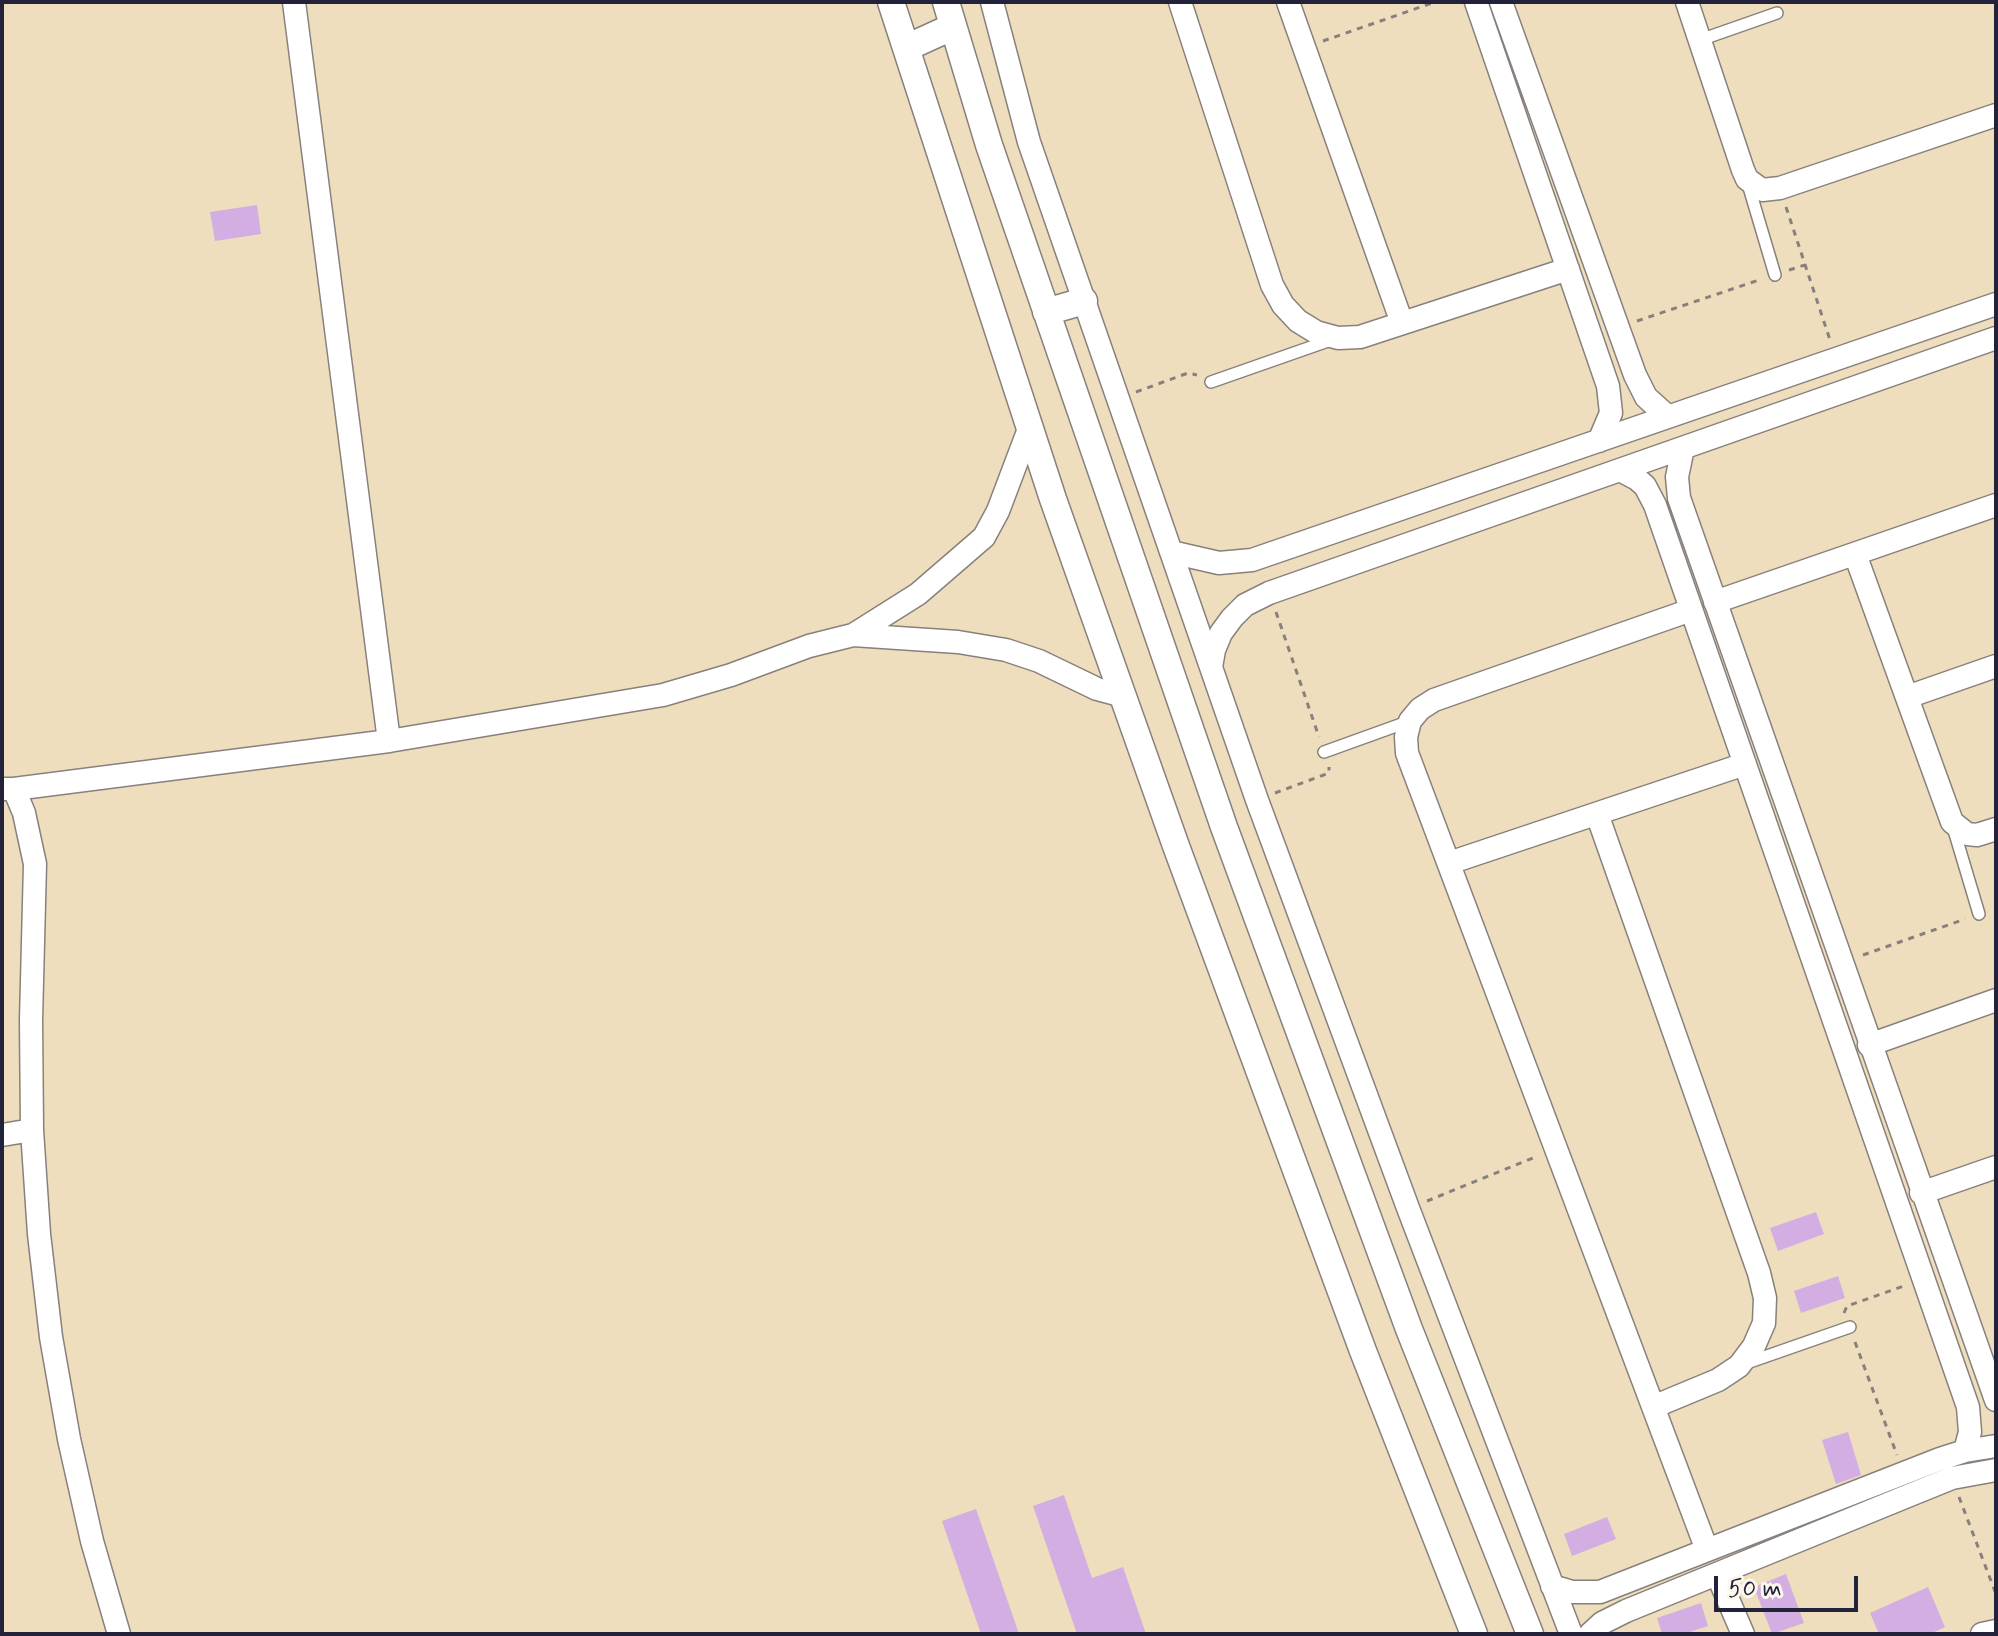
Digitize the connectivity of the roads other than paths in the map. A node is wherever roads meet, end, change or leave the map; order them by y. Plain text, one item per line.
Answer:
1 (294, 2) edge
2 (891, 2) edge
3 (992, 2) edge
4 (1180, 2) edge
5 (1288, 2) edge
6 (1476, 2) edge
7 (1501, 2) edge
8 (1687, 2) edge
9 (1777, 13) dead end
10 (949, 14) edge
11 (1700, 40) junction
12 (906, 48) junction
13 (1996, 115) edge
14 (1747, 179) junction
15 (1568, 269) junction
16 (1775, 275) road end
17 (1084, 301) junction
18 (1996, 304) edge
19 (1046, 312) junction
20 (1970, 313) junction
21 (1402, 323) junction
22 (1338, 338) junction
23 (1989, 340) edge
24 (1211, 382) road end
25 (1667, 416) junction
26 (1029, 429) junction
27 (1599, 441) junction
28 (1683, 448) junction
29 (1620, 470) junction
30 (1679, 498) junction
31 (1655, 505) junction
32 (1996, 505) edge
33 (1171, 552) junction
34 (1855, 554) junction
35 (1715, 602) junction
36 (1691, 610) junction
37 (853, 635) junction
38 (1996, 666) edge
39 (1211, 668) junction
40 (1123, 696) junction
41 (1907, 697) junction
42 (1410, 721) junction
43 (389, 741) junction
44 (1324, 752) road end
45 (1745, 764) junction
46 (6, 784) edge
47 (1597, 814) junction
48 (1952, 822) junction
49 (1996, 829) edge
50 (1449, 863) junction
51 (1979, 914) road end
52 (1996, 1000) edge
53 (1869, 1045) junction
54 (32, 1130) junction
55 (2, 1135) edge
56 (1996, 1167) edge
57 (1921, 1193) junction
58 (1850, 1327) road end
59 (1739, 1366) junction
60 (1996, 1400) edge
61 (1653, 1407) junction
62 (1996, 1446) edge
63 (1965, 1451) junction
64 (1996, 1470) edge
65 (1907, 1484) junction
66 (1707, 1550) junction
67 (1717, 1574) junction
68 (1616, 1585) junction
69 (1552, 1586) junction
70 (1626, 1611) junction
71 (1996, 1631) edge
72 (119, 1634) edge
73 (1474, 1634) edge
74 (1530, 1634) edge
75 (1571, 1634) edge
76 (1590, 1634) edge
77 (1743, 1634) edge
78 (1982, 1634) edge

1 - 43 street
2 - 12 street
3 - 17 street
4 - 22 street
5 - 21 street
6 - 15 street
7 - 25 street
8 - 11 street
9 - 11 lane
10 - 12 street
10 - 19 street
11 - 14 street
12 - 26 street
13 - 14 street
14 - 16 lane
15 - 21 street
15 - 27 street
17 - 19 street
17 - 33 street
18 - 20 street
19 - 74 street
20 - 23 street
20 - 25 street
21 - 22 street
22 - 24 lane
23 - 28 street
25 - 27 street
26 - 37 street
26 - 40 street
27 - 33 street
28 - 29 street
28 - 30 street
29 - 31 street
29 - 39 street
30 - 31 street
30 - 35 street
31 - 36 street
32 - 34 street
33 - 39 street
34 - 35 street
34 - 41 street
35 - 53 street
36 - 42 street
36 - 45 street
37 - 40 street
37 - 43 street
38 - 41 street
39 - 69 street
40 - 73 street
41 - 48 street
42 - 44 lane
42 - 50 street
43 - 46 street
45 - 47 street
45 - 63 street
46 - 54 street
47 - 50 street
47 - 59 street
48 - 49 street
48 - 51 lane
50 - 61 street
52 - 53 street
53 - 57 street
54 - 55 street
54 - 72 street
56 - 57 street
57 - 60 street
58 - 59 lane
59 - 61 street
61 - 66 street
62 - 63 street
63 - 65 street
64 - 65 street
65 - 66 street
65 - 67 street
66 - 68 street
67 - 70 street
67 - 77 street
68 - 69 street
68 - 70 street
69 - 75 street
70 - 76 street
71 - 78 street

